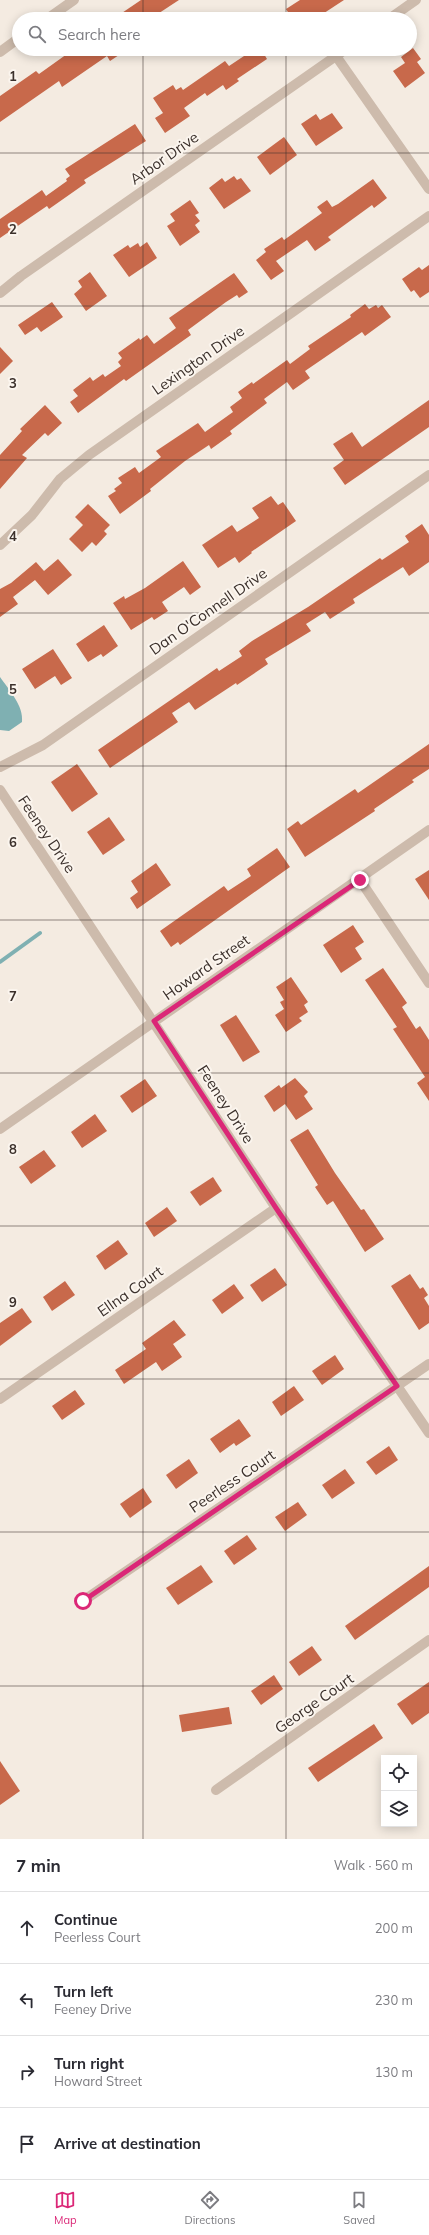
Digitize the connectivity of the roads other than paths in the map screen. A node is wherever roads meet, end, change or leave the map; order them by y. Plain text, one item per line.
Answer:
1 (74, 0) edge
2 (416, 0) edge
3 (57, 12) edge
4 (399, 12) edge
5 (12, 43) edge
6 (0, 52) edge
7 (336, 56) joint
8 (429, 189) edge
9 (429, 216) edge
10 (0, 293) edge
11 (429, 475) edge
12 (0, 545) edge
13 (0, 766) edge
14 (0, 790) edge
15 (429, 830) edge
16 (360, 880) junction
17 (429, 983) edge
18 (154, 1021) junction
19 (0, 1128) edge
20 (276, 1208) junction
21 (429, 1364) edge
22 (397, 1386) junction
23 (0, 1399) edge
24 (429, 1433) edge
25 (83, 1601) dead end
26 (429, 1640) edge
27 (216, 1790) dead end

1 - 3 street
2 - 4 street
5 - 6 street
7 - 8 street
7 - 10 street, Arbor Drive
9 - 12 street, Lexington Drive
11 - 13 street, Dan O'Connell Drive
14 - 18 street, Feeney Drive
15 - 16 street, Howard Street
16 - 17 street
16 - 18 street, Howard Street
18 - 19 street, Howard Street
18 - 20 street, Feeney Drive
20 - 22 street, Feeney Drive
20 - 23 street, Ellna Court
21 - 22 street, Peerless Court
22 - 24 street, Feeney Drive
22 - 25 street, Peerless Court
26 - 27 street, George Court

